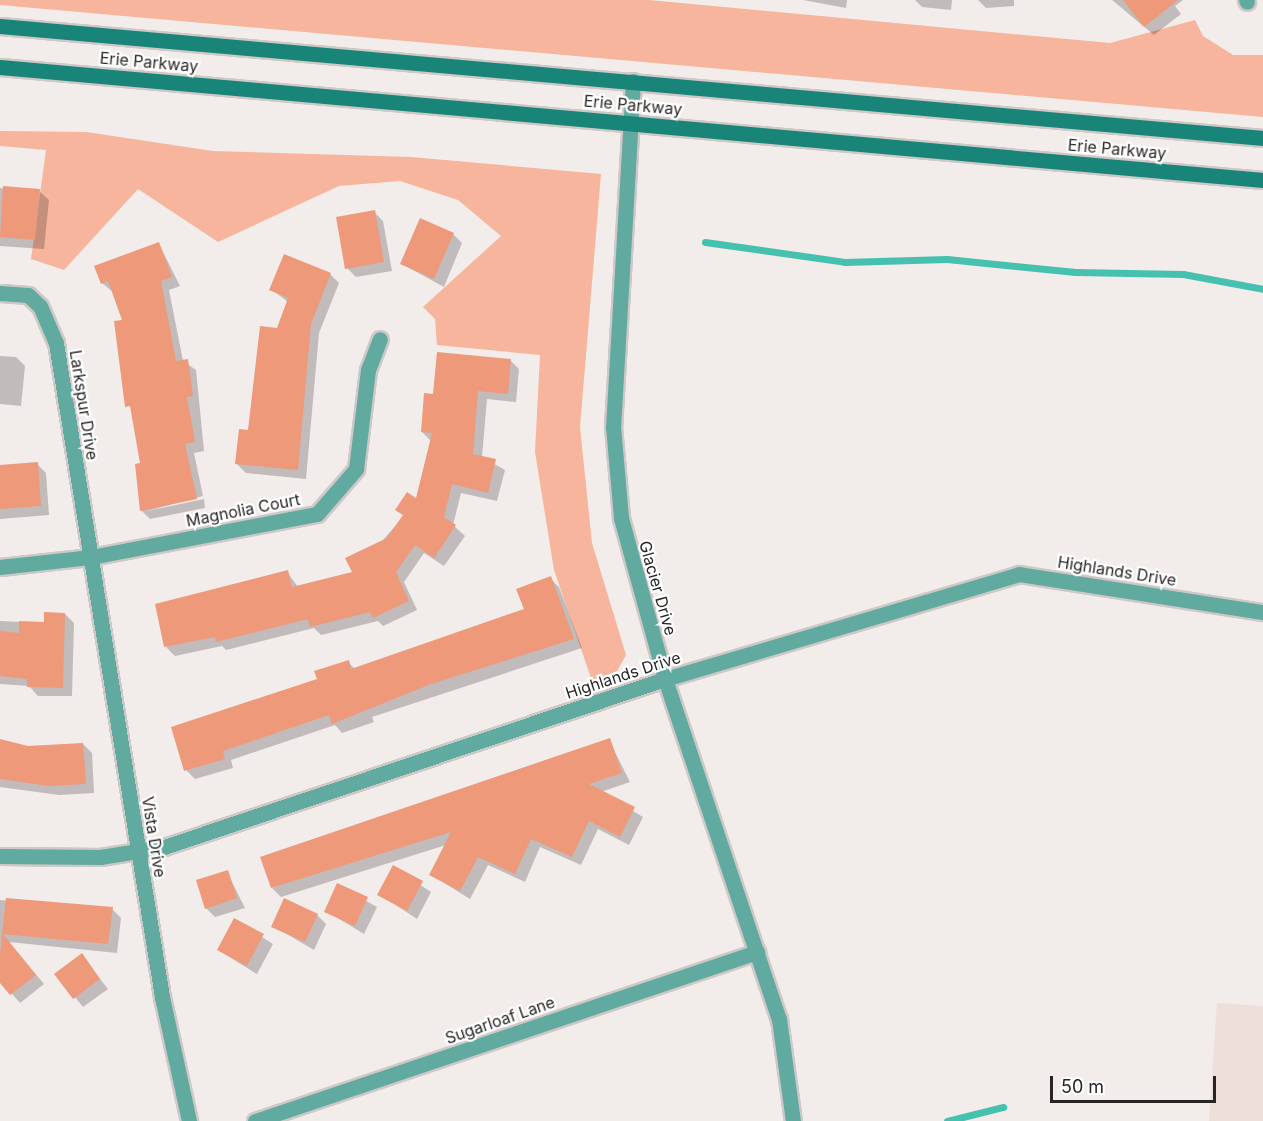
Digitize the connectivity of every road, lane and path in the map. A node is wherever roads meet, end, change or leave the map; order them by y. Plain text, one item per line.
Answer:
1 (0, 26) edge
2 (0, 67) edge
3 (633, 81) junction
4 (630, 123) junction
5 (1263, 138) edge
6 (1263, 180) edge
7 (0, 293) edge
8 (380, 339) dead end
9 (91, 557) junction
10 (0, 567) edge
11 (1263, 612) edge
12 (665, 679) junction
13 (138, 853) junction
14 (0, 856) edge
15 (757, 952) junction
16 (189, 1121) edge
17 (255, 1121) edge
18 (794, 1121) edge

1 - 3 main road, Erie Parkway
2 - 4 main road, Erie Parkway
3 - 4 street, Glacier Drive
3 - 5 main road, Erie Parkway
4 - 6 main road, Erie Parkway
4 - 12 street, Glacier Drive
7 - 9 street, Larkspur Drive
8 - 9 street, Magnolia Court
9 - 10 street, Magnolia Court
9 - 13 street, Vista Drive
11 - 12 street, Highlands Drive
12 - 13 street, Highlands Drive
12 - 15 street, Glacier Drive
13 - 14 street, Highlands Drive
13 - 16 street, Vista Drive
15 - 17 street, Sugarloaf Lane
15 - 18 street, Glacier Drive

